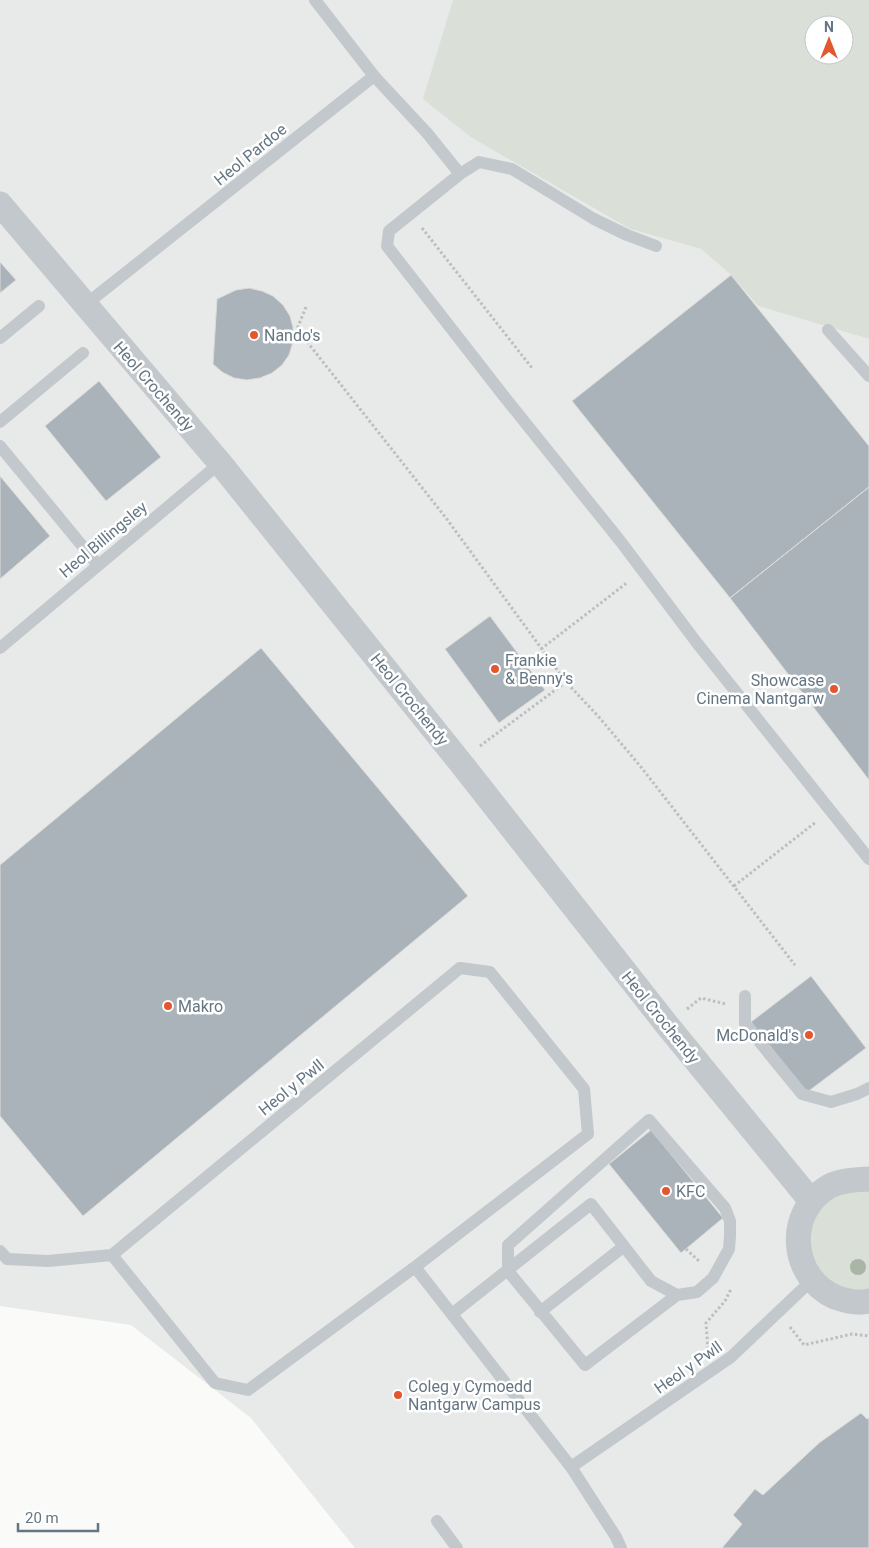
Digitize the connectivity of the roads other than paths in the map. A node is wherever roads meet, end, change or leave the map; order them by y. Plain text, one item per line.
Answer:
1 (315, 0) edge
2 (374, 76) junction
3 (460, 174) junction
4 (0, 204) edge
5 (656, 246) dead end
6 (85, 305) junction
7 (39, 306) dead end
8 (828, 330) dead end
9 (0, 338) edge
10 (82, 353) dead end
11 (869, 376) edge
12 (0, 422) edge
13 (0, 446) edge
14 (220, 463) junction
15 (98, 565) junction
16 (4, 645) edge
17 (869, 859) edge
18 (745, 1002) road end
19 (869, 1088) edge
20 (869, 1179) edge
21 (811, 1201) junction
22 (623, 1247) junction
23 (0, 1251) edge
24 (112, 1255) junction
25 (415, 1268) junction
26 (508, 1271) junction
27 (812, 1280) junction
28 (677, 1295) junction
29 (869, 1301) edge
30 (540, 1312) junction
31 (452, 1314) junction
32 (571, 1467) junction
33 (437, 1521) dead end
34 (618, 1542) edge
35 (457, 1548) edge

1 - 2 lane
2 - 3 lane
2 - 6 lane, Heol Pardoe
3 - 5 lane
3 - 17 lane
4 - 6 street, Heol Crochendy
6 - 14 street, Heol Crochendy
7 - 9 lane
8 - 11 lane
10 - 12 lane
13 - 15 lane
14 - 15 lane, Heol Billingsley
14 - 21 street, Heol Crochendy
15 - 16 lane, Heol Billingsley
18 - 19 lane
20 - 21 street
21 - 27 street
22 - 26 lane
22 - 28 lane
22 - 30 lane
23 - 24 lane
24 - 25 lane, Heol y Pwll
24 - 25 lane, Heol y Pwll
25 - 31 lane
26 - 28 lane
26 - 30 lane
26 - 31 lane
27 - 29 street
27 - 32 lane, Heol y Pwll
28 - 30 lane
31 - 32 lane
32 - 34 lane
33 - 35 lane

